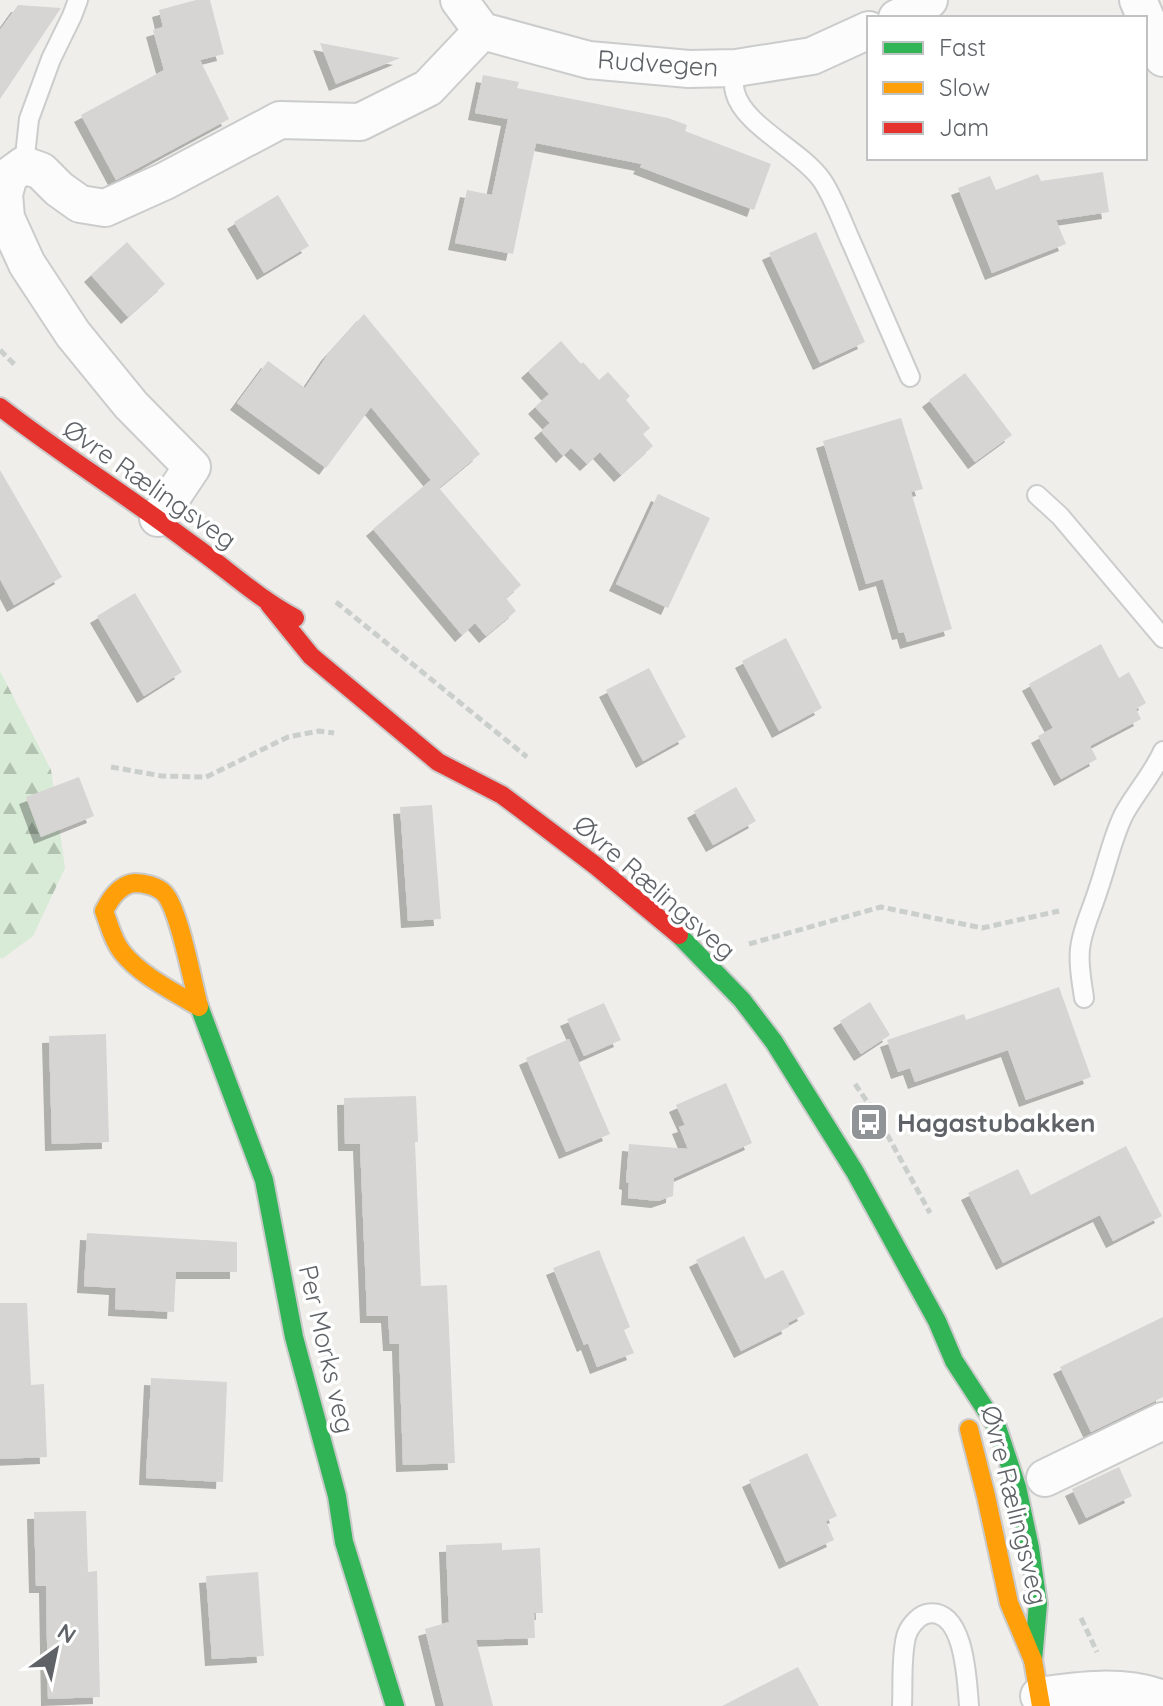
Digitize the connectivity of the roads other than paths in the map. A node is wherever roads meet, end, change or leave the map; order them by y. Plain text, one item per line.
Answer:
1 (78, 0) edge
2 (459, 0) edge
3 (929, 0) edge
4 (901, 16) edge
5 (1147, 21) edge
6 (482, 31) junction
7 (867, 31) edge
8 (1163, 58) edge
9 (736, 68) junction
10 (11, 167) edge
11 (910, 377) dead end
12 (0, 407) edge
13 (1037, 495) dead end
14 (158, 518) junction
15 (269, 604) junction
16 (316, 629) dead end
17 (1163, 638) edge
18 (1163, 751) edge
19 (473, 761) dead end
20 (502, 795) junction
21 (1084, 998) dead end
22 (199, 1007) junction
23 (954, 1361) junction
24 (1163, 1421) edge
25 (1045, 1478) dead end
26 (1033, 1660) junction
27 (1163, 1699) edge
28 (1040, 1701) edge
29 (395, 1706) edge
30 (902, 1706) edge
31 (969, 1706) edge

1 - 10 lane
2 - 6 street
3 - 4 street
5 - 8 street
6 - 9 street, Rudvegen
6 - 10 street
7 - 9 street, Rudvegen
9 - 11 lane
10 - 14 street
12 - 14 main road, Øvre Rælingsveg
13 - 17 lane
14 - 15 main road, Øvre Rælingsveg
15 - 16 main road, Øvre Rælingsveg
15 - 20 main road, Øvre Rælingsveg
18 - 21 lane
19 - 20 main road, Øvre Rælingsveg
20 - 23 main road, Øvre Rælingsveg
22 - 22 main road, Per Morks veg
22 - 29 main road, Per Morks veg
23 - 26 main road, Øvre Rælingsveg
23 - 26 main road, Øvre Rælingsveg
24 - 25 street
26 - 28 main road, Øvre Rælingsveg
27 - 28 street
30 - 31 lane

